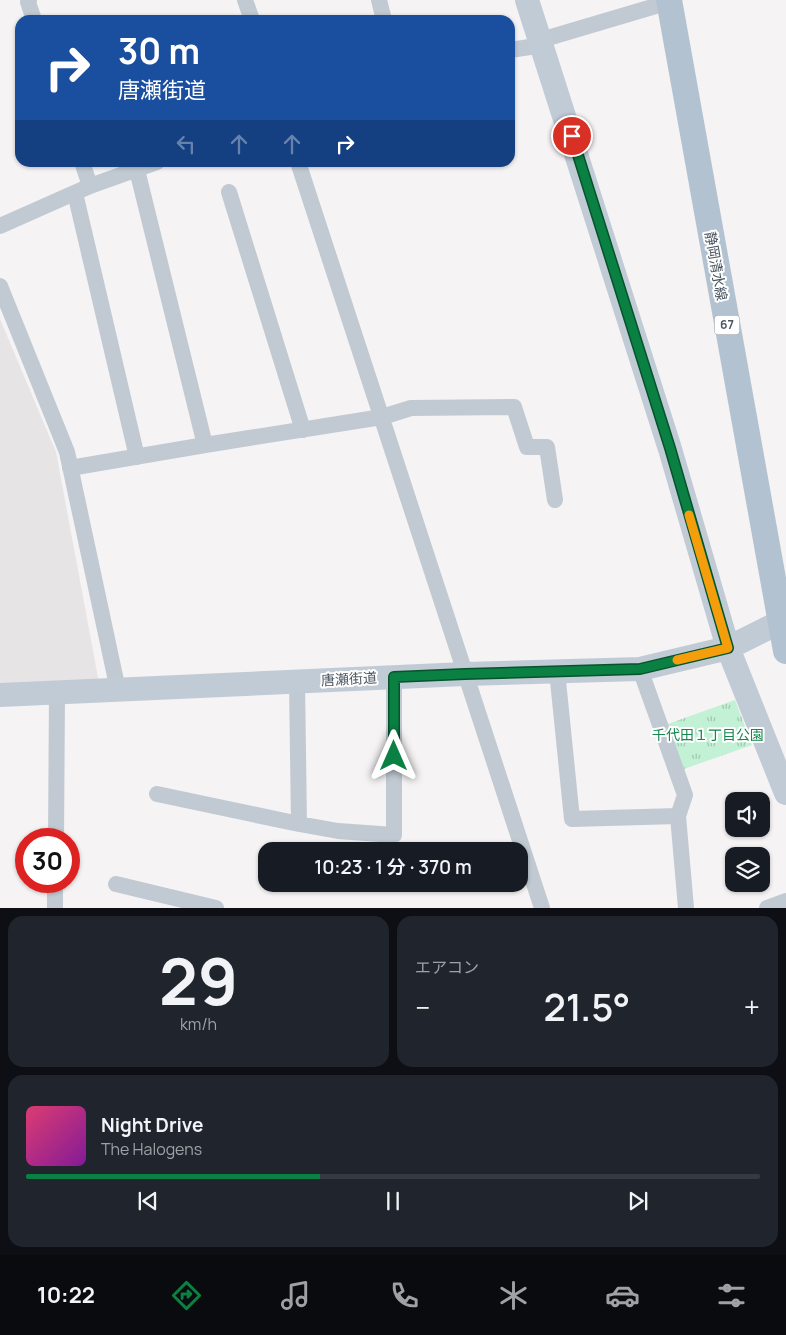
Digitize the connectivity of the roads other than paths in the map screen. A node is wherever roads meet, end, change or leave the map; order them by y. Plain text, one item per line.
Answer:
1 (29, 0) edge
2 (245, 0) edge
3 (379, 0) edge
4 (528, 0) edge
5 (669, 1) edge
6 (32, 15) edge
7 (250, 15) edge
8 (383, 15) edge
9 (542, 42) junction
10 (515, 49) edge
11 (82, 167) edge
12 (144, 167) edge
13 (300, 167) edge
14 (136, 170) junction
15 (83, 190) junction
16 (229, 192) dead end
17 (0, 226) edge
18 (0, 286) edge
19 (382, 417) junction
20 (303, 430) junction
21 (205, 445) junction
22 (137, 457) junction
23 (70, 468) junction
24 (555, 500) dead end
25 (780, 622) junction
26 (728, 648) junction
27 (786, 651) edge
28 (640, 669) junction
29 (558, 671) junction
30 (465, 674) junction
31 (394, 677) junction
32 (297, 682) junction
33 (118, 690) junction
34 (57, 692) junction
35 (0, 695) edge
36 (786, 792) edge
37 (157, 794) dead end
38 (678, 816) junction
39 (299, 824) junction
40 (56, 828) edge
41 (116, 884) dead end
42 (55, 893) edge
43 (786, 901) edge
44 (55, 908) edge
45 (216, 908) edge
46 (542, 908) edge
47 (686, 908) edge
48 (767, 908) edge

1 - 6 street
2 - 7 street
3 - 8 street
4 - 9 street
5 - 9 street
5 - 25 main road, 静岡清水線 / 67
9 - 10 street
9 - 26 street
11 - 15 street
12 - 14 street
13 - 19 street
14 - 15 street
14 - 21 street
15 - 17 street
15 - 22 street
16 - 20 street
18 - 23 street
19 - 20 street
19 - 24 street
19 - 30 street
20 - 21 street
21 - 22 street
22 - 23 street
23 - 33 street
25 - 26 street, 唐瀬街道
25 - 27 main road, 静岡清水線 / 67
26 - 28 street, 唐瀬街道
26 - 36 street
28 - 29 street, 唐瀬街道
28 - 38 street
29 - 30 street, 唐瀬街道
29 - 38 street
30 - 31 street, 唐瀬街道
30 - 46 street
31 - 32 street, 唐瀬街道
31 - 39 street
32 - 33 street, 唐瀬街道
32 - 39 street
33 - 34 street, 唐瀬街道
34 - 35 street, 唐瀬街道
34 - 40 street
37 - 39 street
38 - 47 street
41 - 45 street
42 - 44 street
43 - 48 street

